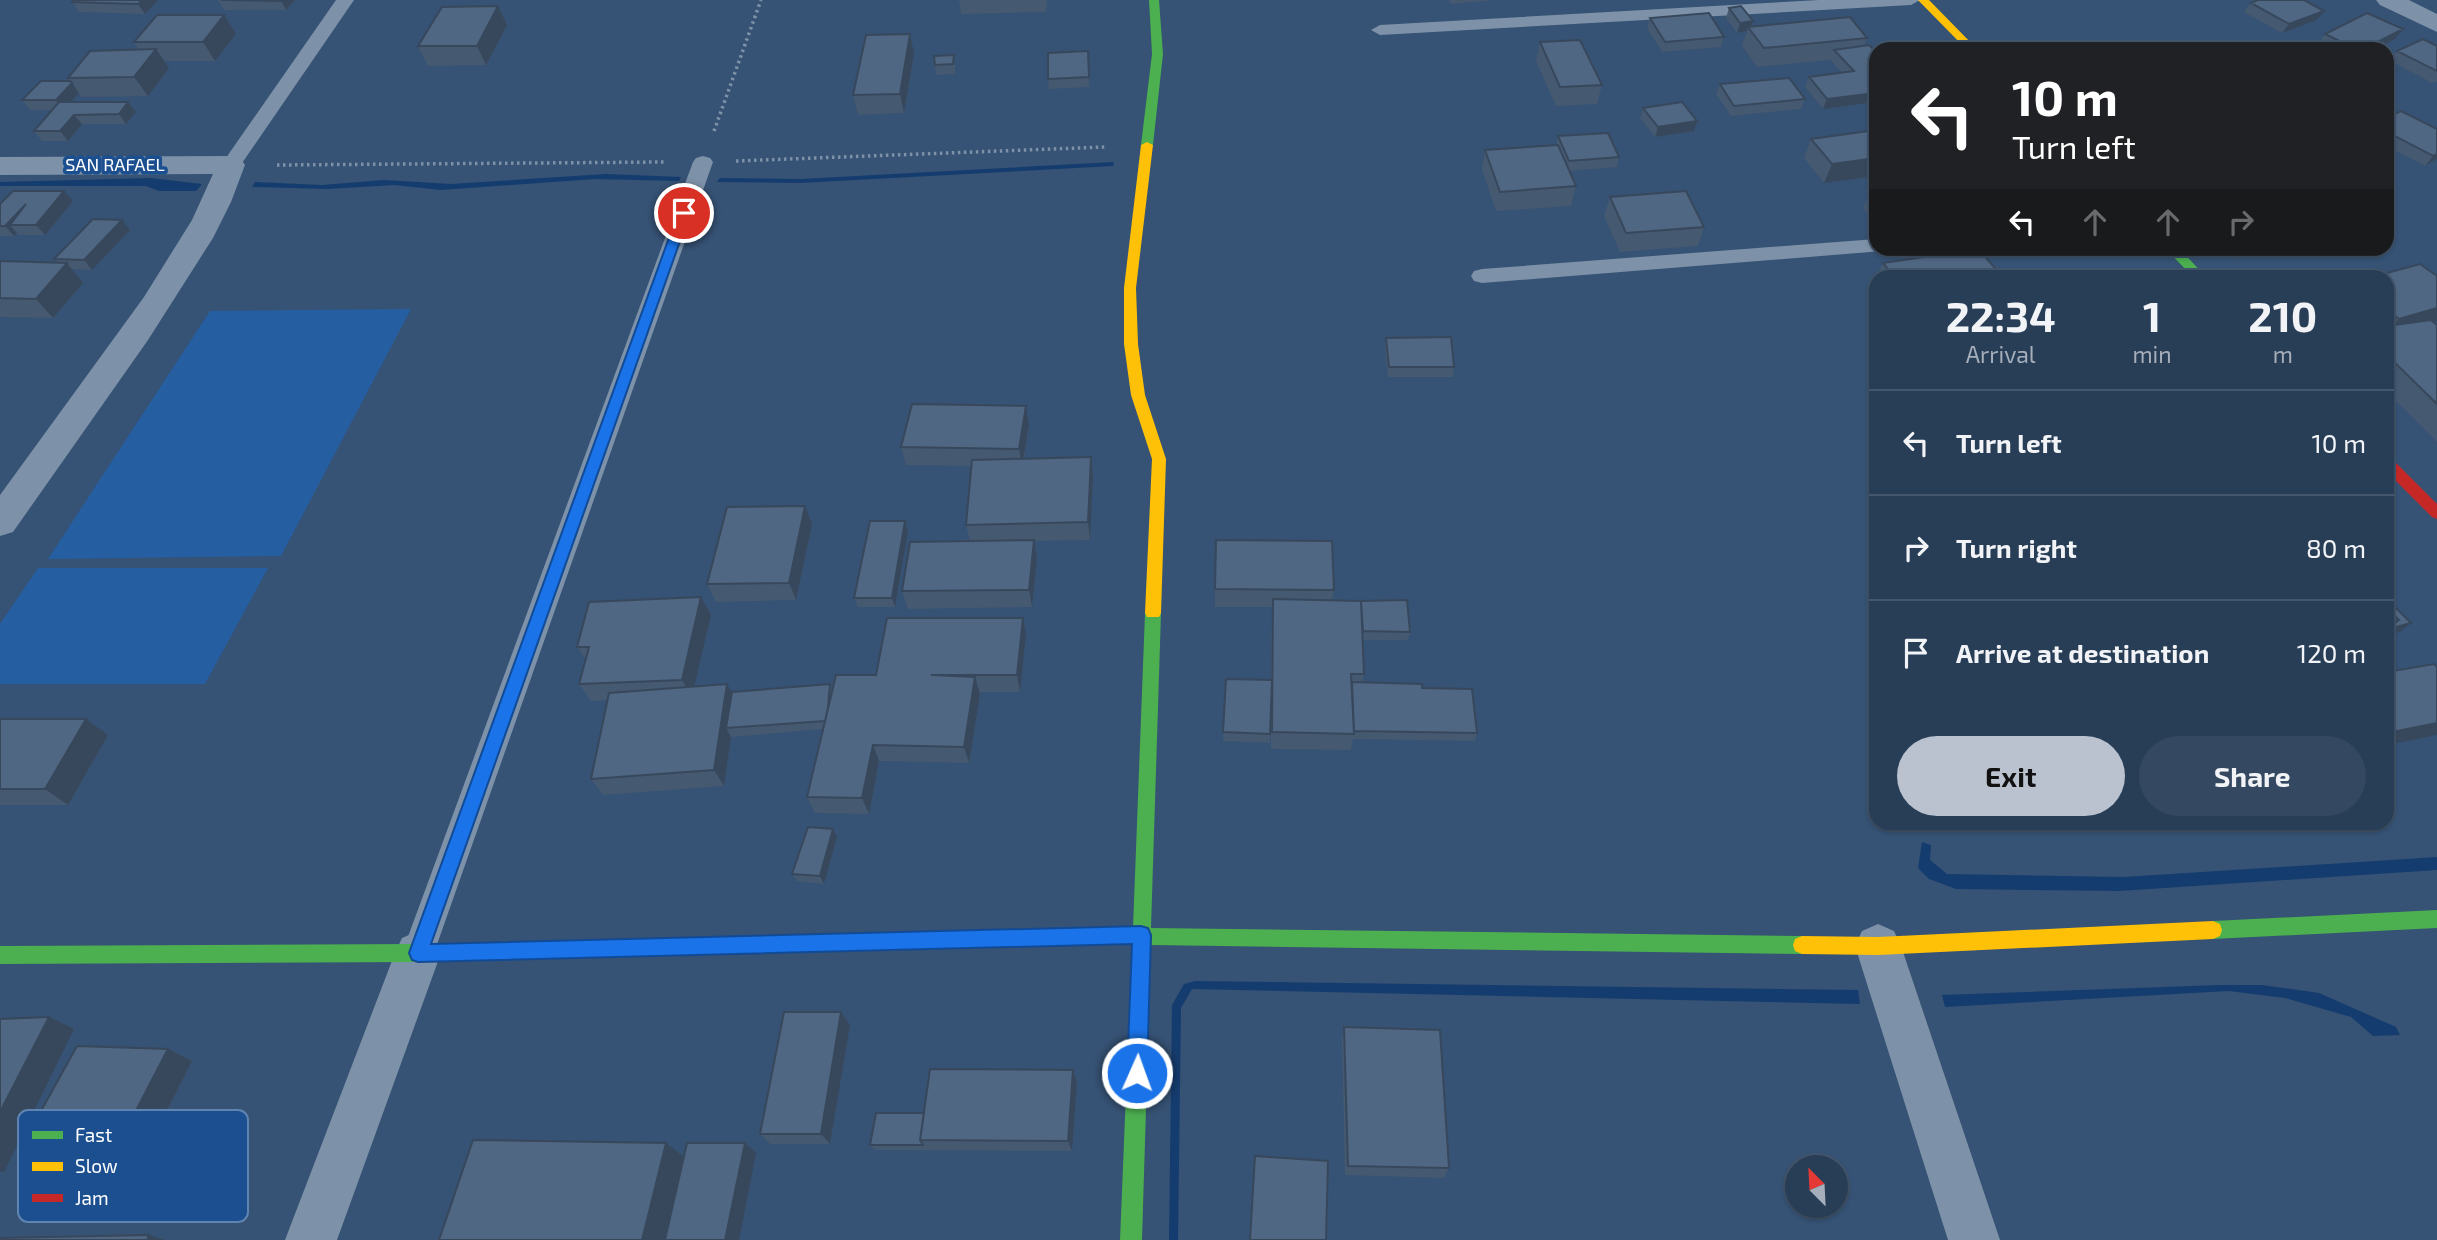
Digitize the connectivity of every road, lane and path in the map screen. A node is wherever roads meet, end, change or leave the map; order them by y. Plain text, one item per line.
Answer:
1 (345, 0) edge
2 (761, 0) edge
3 (1154, 0) edge
4 (1911, 0) edge
5 (1923, 0) edge
6 (2389, 0) edge
7 (2437, 24) edge
8 (1380, 30) dead end
9 (1965, 42) edge
10 (1146, 145) junction
11 (703, 162) junction
12 (231, 165) junction
13 (0, 166) edge
14 (1869, 247) edge
15 (2179, 256) edge
16 (2193, 270) edge
17 (1482, 276) dead end
18 (2394, 470) edge
19 (2437, 513) edge
20 (0, 522) edge
21 (2437, 919) edge
22 (1141, 935) junction
23 (1878, 946) junction
24 (418, 953) junction
25 (0, 955) edge
26 (311, 1240) edge
27 (1131, 1240) edge
28 (1974, 1240) edge

1 - 12 lane
2 - 11 path
3 - 10 street
4 - 8 lane
5 - 9 street
6 - 7 street
10 - 11 path
10 - 22 street
11 - 12 path
11 - 24 lane
12 - 13 street, SAN RAFAEL
12 - 20 street
14 - 17 lane
15 - 16 street
18 - 19 street
21 - 23 street
22 - 23 street
22 - 24 street
22 - 27 street
23 - 28 street
24 - 25 street
24 - 26 street

